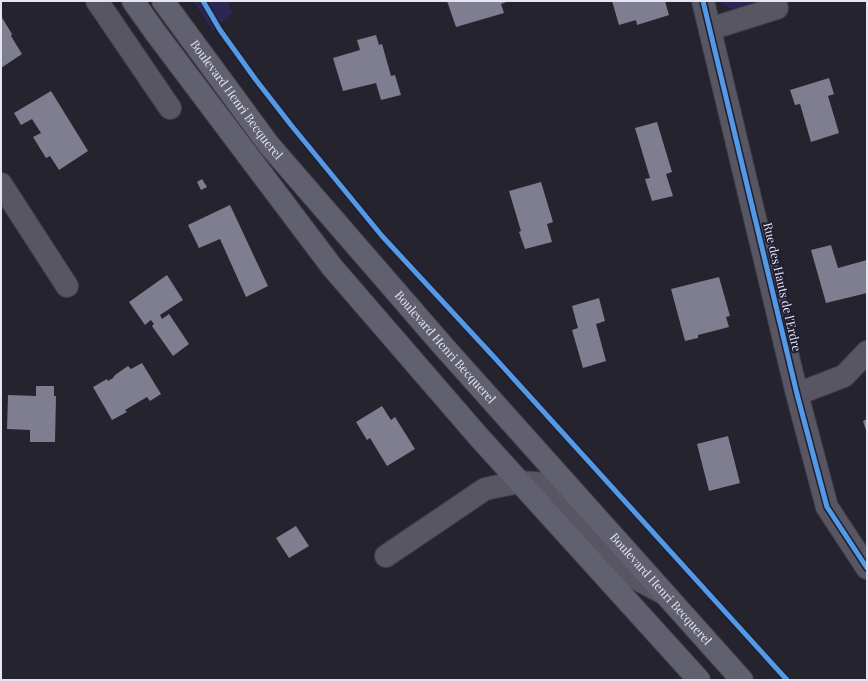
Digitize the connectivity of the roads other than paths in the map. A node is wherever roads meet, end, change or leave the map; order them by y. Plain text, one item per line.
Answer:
1 (97, 1) edge
2 (134, 1) edge
3 (164, 1) edge
4 (703, 1) edge
5 (775, 1) edge
6 (710, 29) junction
7 (170, 108) dead end
8 (1, 184) edge
9 (67, 286) dead end
10 (867, 352) edge
11 (797, 394) junction
12 (520, 482) junction
13 (386, 556) dead end
14 (867, 568) edge
15 (664, 594) junction
16 (699, 680) edge
17 (742, 680) edge

1 - 7 street
2 - 12 main road, Boulevard Henri Becquerel
3 - 15 main road, Boulevard Henri Becquerel
4 - 6 street, Rue des Hauts de l'Erdre
5 - 6 street
6 - 11 street, Rue des Hauts de l'Erdre
8 - 9 street
10 - 11 street
11 - 14 street, Rue des Hauts de l'Erdre
12 - 13 street
12 - 15 street
12 - 16 main road, Boulevard Henri Becquerel
15 - 17 main road, Boulevard Henri Becquerel

